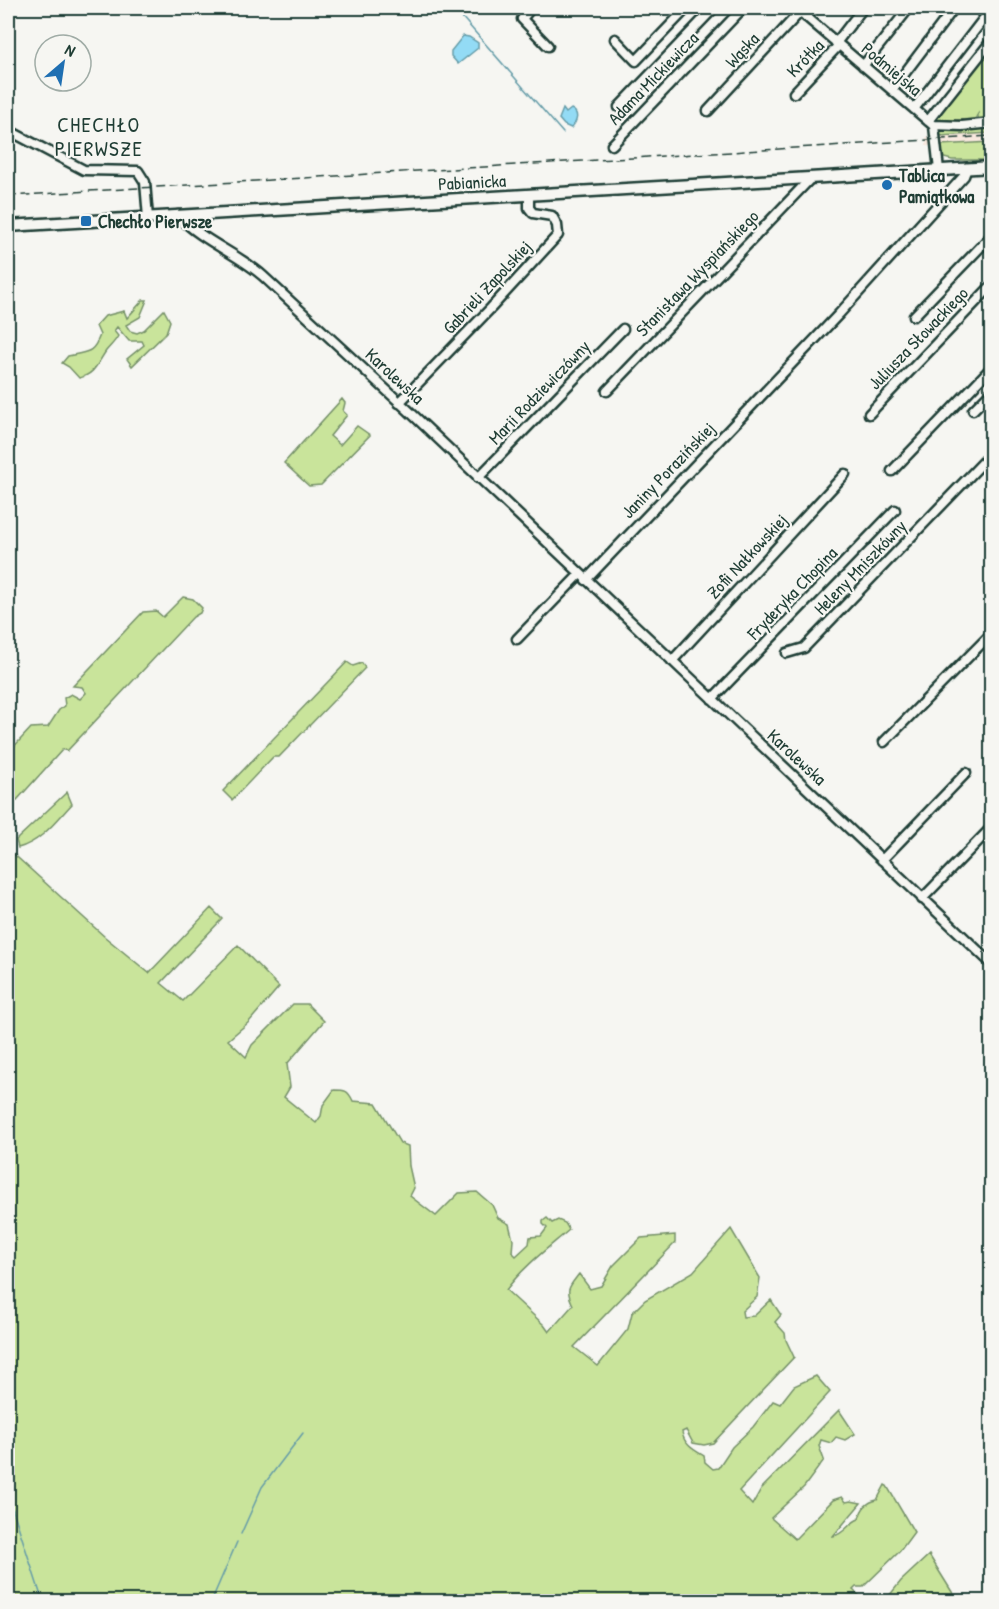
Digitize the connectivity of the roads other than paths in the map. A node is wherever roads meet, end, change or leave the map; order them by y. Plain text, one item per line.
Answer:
1 (531, 8) edge
2 (687, 8) edge
3 (714, 8) edge
4 (743, 8) edge
5 (813, 8) edge
6 (863, 8) edge
7 (909, 8) edge
8 (954, 8) edge
9 (992, 8) edge
10 (800, 12) edge
11 (615, 39) dead end
12 (992, 40) edge
13 (838, 44) junction
14 (548, 46) dead end
15 (863, 66) junction
16 (892, 90) junction
17 (794, 93) dead end
18 (619, 107) dead end
19 (914, 109) junction
20 (708, 111) dead end
21 (930, 123) junction
22 (992, 123) edge
23 (8, 130) edge
24 (612, 145) dead end
25 (992, 167) edge
26 (967, 168) junction
27 (939, 170) junction
28 (811, 178) junction
29 (529, 195) junction
30 (178, 216) junction
31 (148, 218) junction
32 (8, 226) edge
33 (992, 235) edge
34 (992, 285) edge
35 (914, 316) dead end
36 (623, 329) dead end
37 (992, 367) edge
38 (607, 391) dead end
39 (992, 391) edge
40 (399, 403) junction
41 (973, 410) dead end
42 (868, 414) dead end
43 (992, 453) edge
44 (892, 471) dead end
45 (845, 474) dead end
46 (478, 478) junction
47 (895, 510) dead end
48 (583, 577) junction
49 (992, 633) edge
50 (517, 639) dead end
51 (787, 652) dead end
52 (672, 661) junction
53 (712, 699) junction
54 (884, 742) dead end
55 (966, 773) dead end
56 (992, 827) edge
57 (882, 860) junction
58 (922, 899) junction
59 (992, 964) edge

1 - 14 street
2 - 11 street
3 - 18 street
4 - 24 street, Adama Mickiewicza
5 - 10 street, Wąska
6 - 13 street, Krótka
7 - 15 street
8 - 16 street
9 - 19 street
10 - 13 street, Podmiejska
10 - 20 street, Wąska
12 - 21 street
13 - 15 street, Podmiejska
13 - 17 street, Krótka
15 - 16 street, Podmiejska
16 - 19 street, Podmiejska
19 - 21 street, Podmiejska
21 - 22 street
21 - 27 street
23 - 31 street
25 - 26 main road, Pabianicka
26 - 27 main road, Pabianicka
26 - 48 street, Janiny Porazińskiej
27 - 28 main road, Pabianicka
28 - 29 main road, Pabianicka
28 - 38 street, Stanisława Wyspiańskiego
29 - 30 main road, Pabianicka
29 - 40 street, Gabrieli Zapolskiej
30 - 31 main road, Pabianicka
30 - 40 street, Karolewska
31 - 32 main road, Pabianicka
33 - 35 street
34 - 42 street, Juliusza Słowackiego
36 - 46 street, Marii Rodziewiczówny
37 - 44 street
39 - 41 street
40 - 46 street, Karolewska
43 - 51 street, Heleny Mniszkówny
45 - 52 street, Zofii Nałkowskiej
46 - 48 street, Karolewska
47 - 53 street, Fryderyka Chopina
48 - 50 street
48 - 52 street, Karolewska
49 - 54 street
52 - 53 street, Karolewska
53 - 57 street, Karolewska
55 - 57 street
56 - 58 street
57 - 58 street, Karolewska
58 - 59 street, Karolewska

